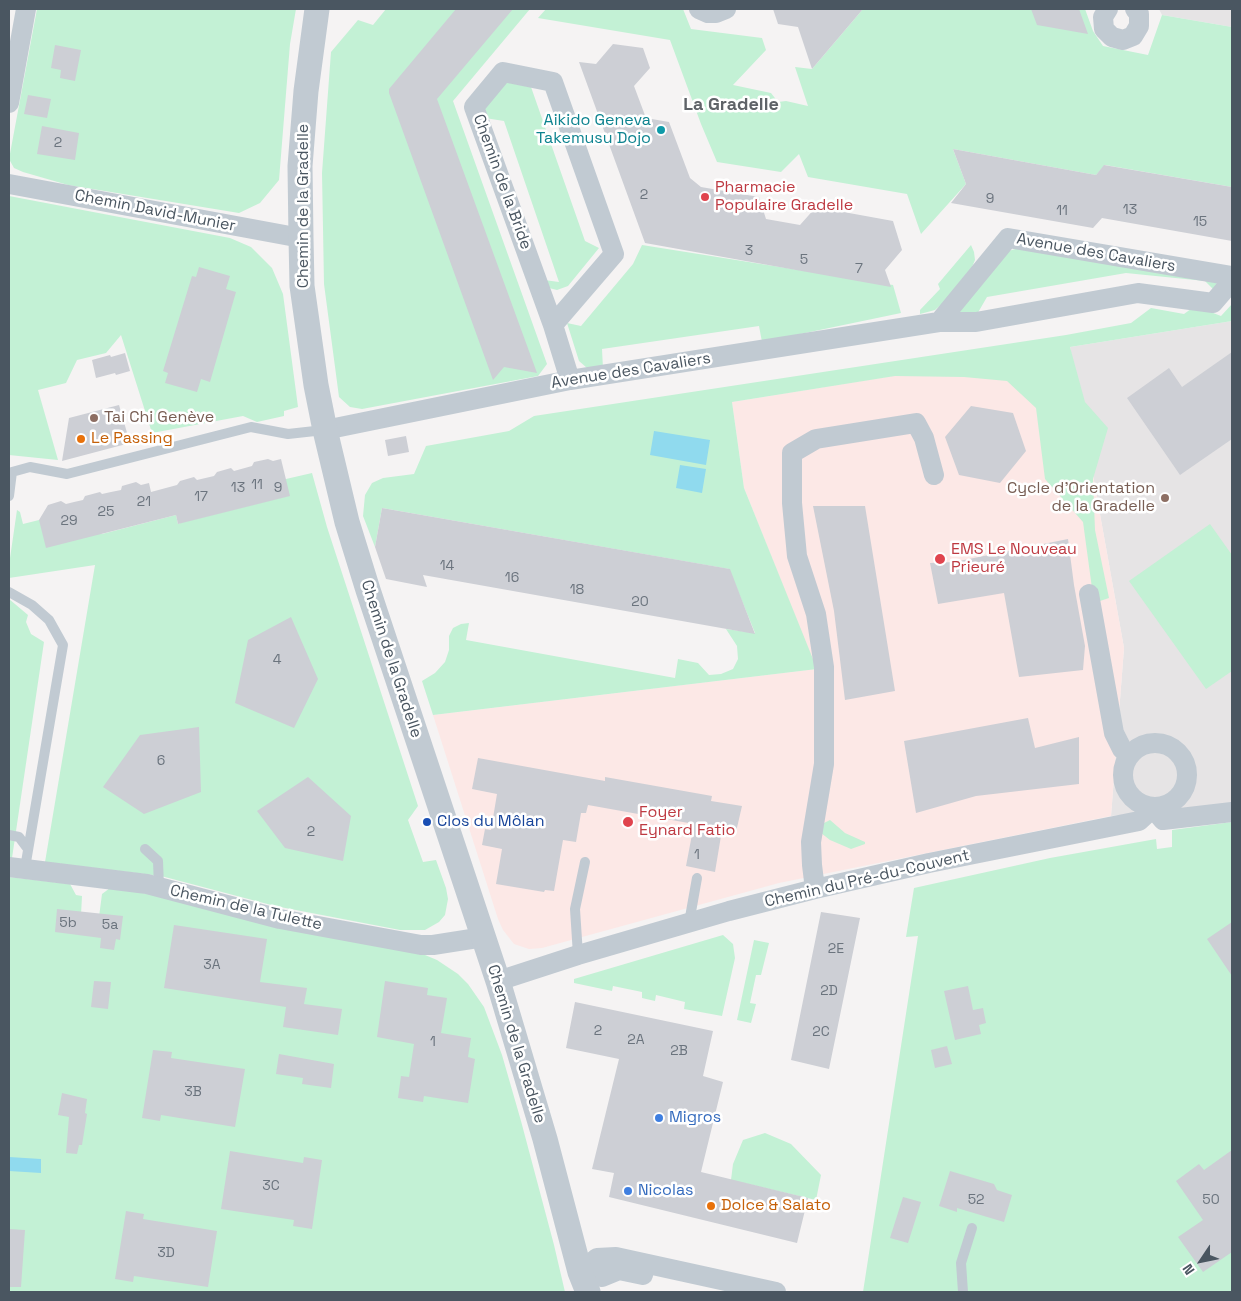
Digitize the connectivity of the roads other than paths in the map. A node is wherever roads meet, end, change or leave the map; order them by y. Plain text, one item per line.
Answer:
1 (26, 9) edge
2 (317, 9) edge
3 (699, 9) edge
4 (726, 9) edge
5 (1108, 9) edge
6 (1135, 9) edge
7 (9, 102) edge
8 (9, 184) edge
9 (301, 238) junction
10 (1232, 276) edge
11 (1232, 281) edge
12 (939, 322) junction
13 (553, 325) junction
14 (570, 380) junction
15 (325, 430) junction
16 (934, 475) dead end
17 (9, 496) edge
18 (9, 592) edge
19 (1089, 594) dead end
20 (1129, 756) junction
21 (1152, 808) junction
22 (1232, 812) edge
23 (9, 836) edge
24 (145, 849) dead end
25 (21, 861) edge
26 (585, 862) dead end
27 (697, 878) dead end
28 (159, 887) junction
29 (815, 889) junction
30 (690, 923) junction
31 (484, 937) junction
32 (578, 955) junction
33 (498, 981) junction
34 (972, 1228) dead end
35 (583, 1285) edge
36 (732, 1292) edge
37 (776, 1292) edge
38 (963, 1292) edge

1 - 7 street
2 - 9 street, Chemin de la Gradelle
3 - 4 street
5 - 6 street
8 - 9 street, Chemin David-Munier
9 - 15 street, Chemin de la Gradelle
10 - 12 street, Avenue des Cavaliers
11 - 12 street, Avenue des Cavaliers
12 - 14 street, Avenue des Cavaliers
13 - 13 street, Chemin de la Bride
13 - 14 street, Chemin de la Bride
14 - 15 street, Avenue des Cavaliers
15 - 17 lane
15 - 31 street, Chemin de la Gradelle
16 - 29 street
18 - 25 lane
19 - 20 street
20 - 21 street
20 - 21 street
21 - 22 street
21 - 29 street, Chemin du Pré-du-Couvent
23 - 25 lane
24 - 28 lane
25 - 28 street, Chemin de la Tulette
26 - 32 lane
27 - 30 lane
28 - 31 street, Chemin de la Tulette
29 - 30 street, Chemin du Pré-du-Couvent
30 - 32 street, Chemin du Pré-du-Couvent
31 - 33 street, Chemin de la Gradelle
32 - 33 street, Chemin du Pré-du-Couvent
33 - 35 street, Chemin de la Gradelle
34 - 38 lane
35 - 36 street
35 - 37 street

